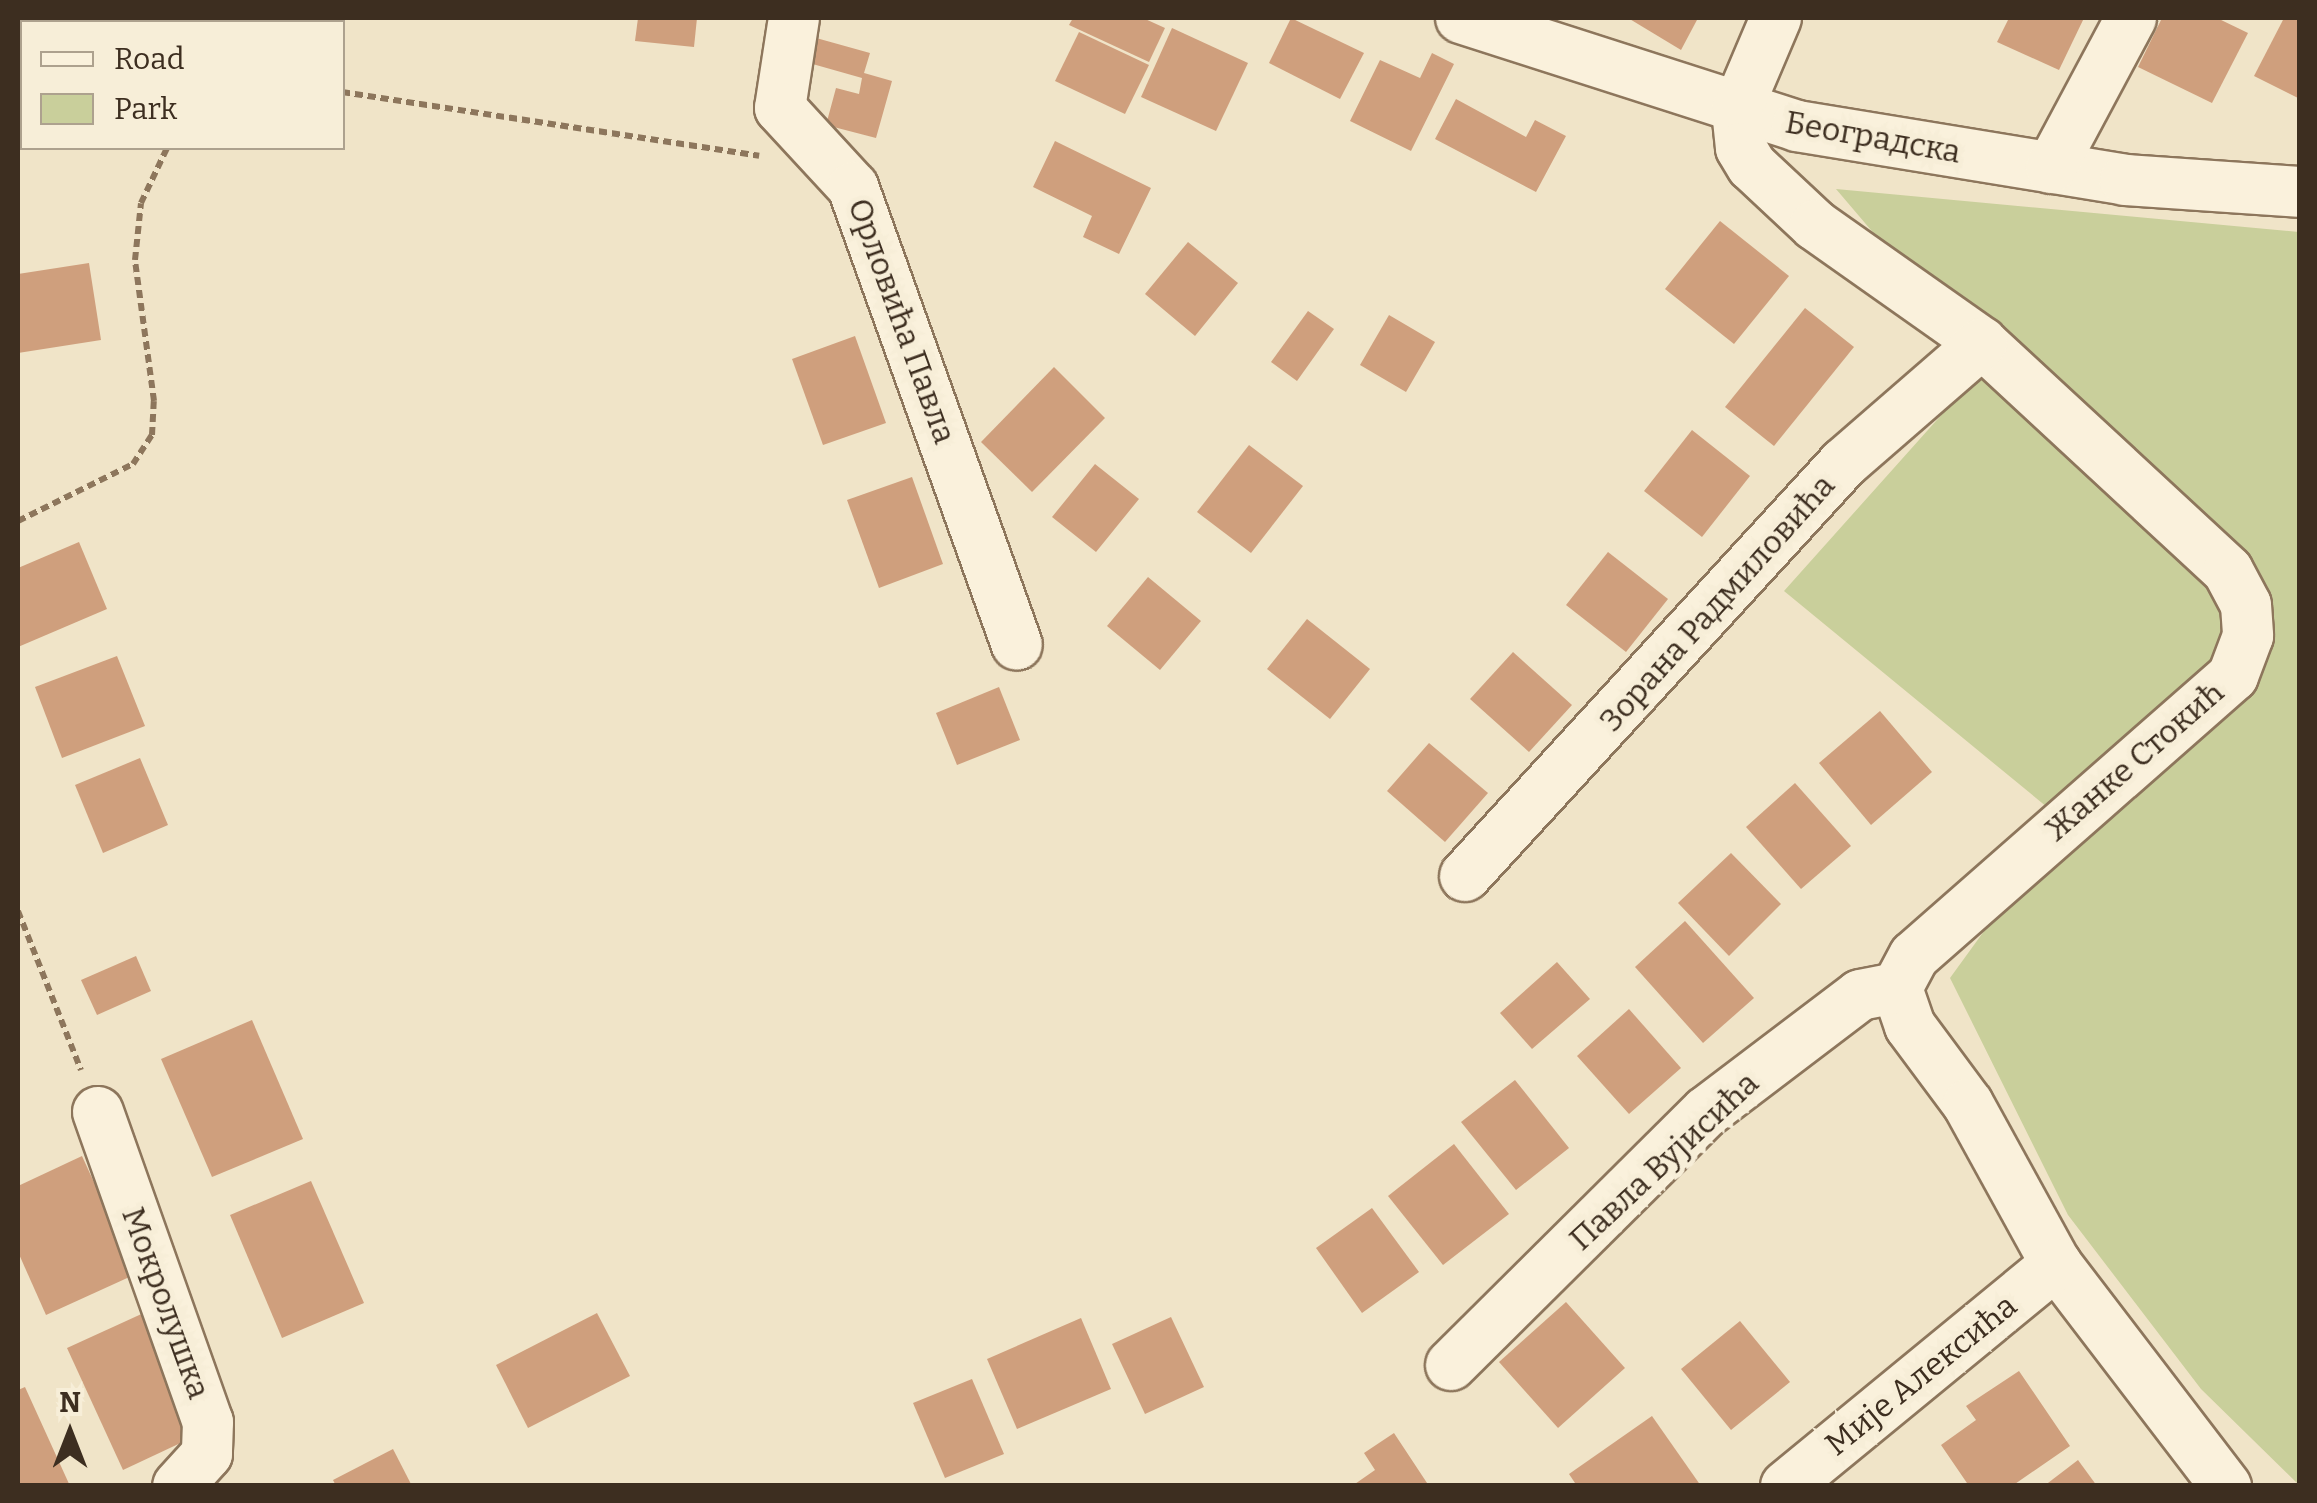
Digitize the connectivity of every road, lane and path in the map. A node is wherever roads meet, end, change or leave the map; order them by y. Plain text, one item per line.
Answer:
1 (794, 18) edge
2 (1460, 18) edge
3 (1776, 18) edge
4 (2131, 18) edge
5 (345, 92) edge
6 (1738, 110) junction
7 (165, 150) edge
8 (763, 157) dead end
9 (2051, 168) junction
10 (2299, 191) edge
11 (1982, 344) junction
12 (18, 521) edge
13 (1018, 644) dead end
14 (1465, 876) dead end
15 (18, 912) edge
16 (1898, 988) junction
17 (98, 1112) joint
18 (2056, 1264) junction
19 (1451, 1365) dead end
20 (178, 1486) edge
21 (1786, 1486) edge
22 (2226, 1486) edge

1 - 13 street, Орловића Павла
2 - 6 street, Београдска
3 - 6 street
4 - 9 street
5 - 8 path
6 - 9 street, Београдска
6 - 11 street, Жанке Стокић
7 - 12 path
9 - 10 street, Београдска
11 - 14 street, Зорана Радмиловића
11 - 16 street, Жанке Стокић
15 - 17 path
16 - 18 street
16 - 19 street, Павла Вујисића
17 - 20 street, Мокролушка
18 - 21 street, Мије Алексића
18 - 22 street

